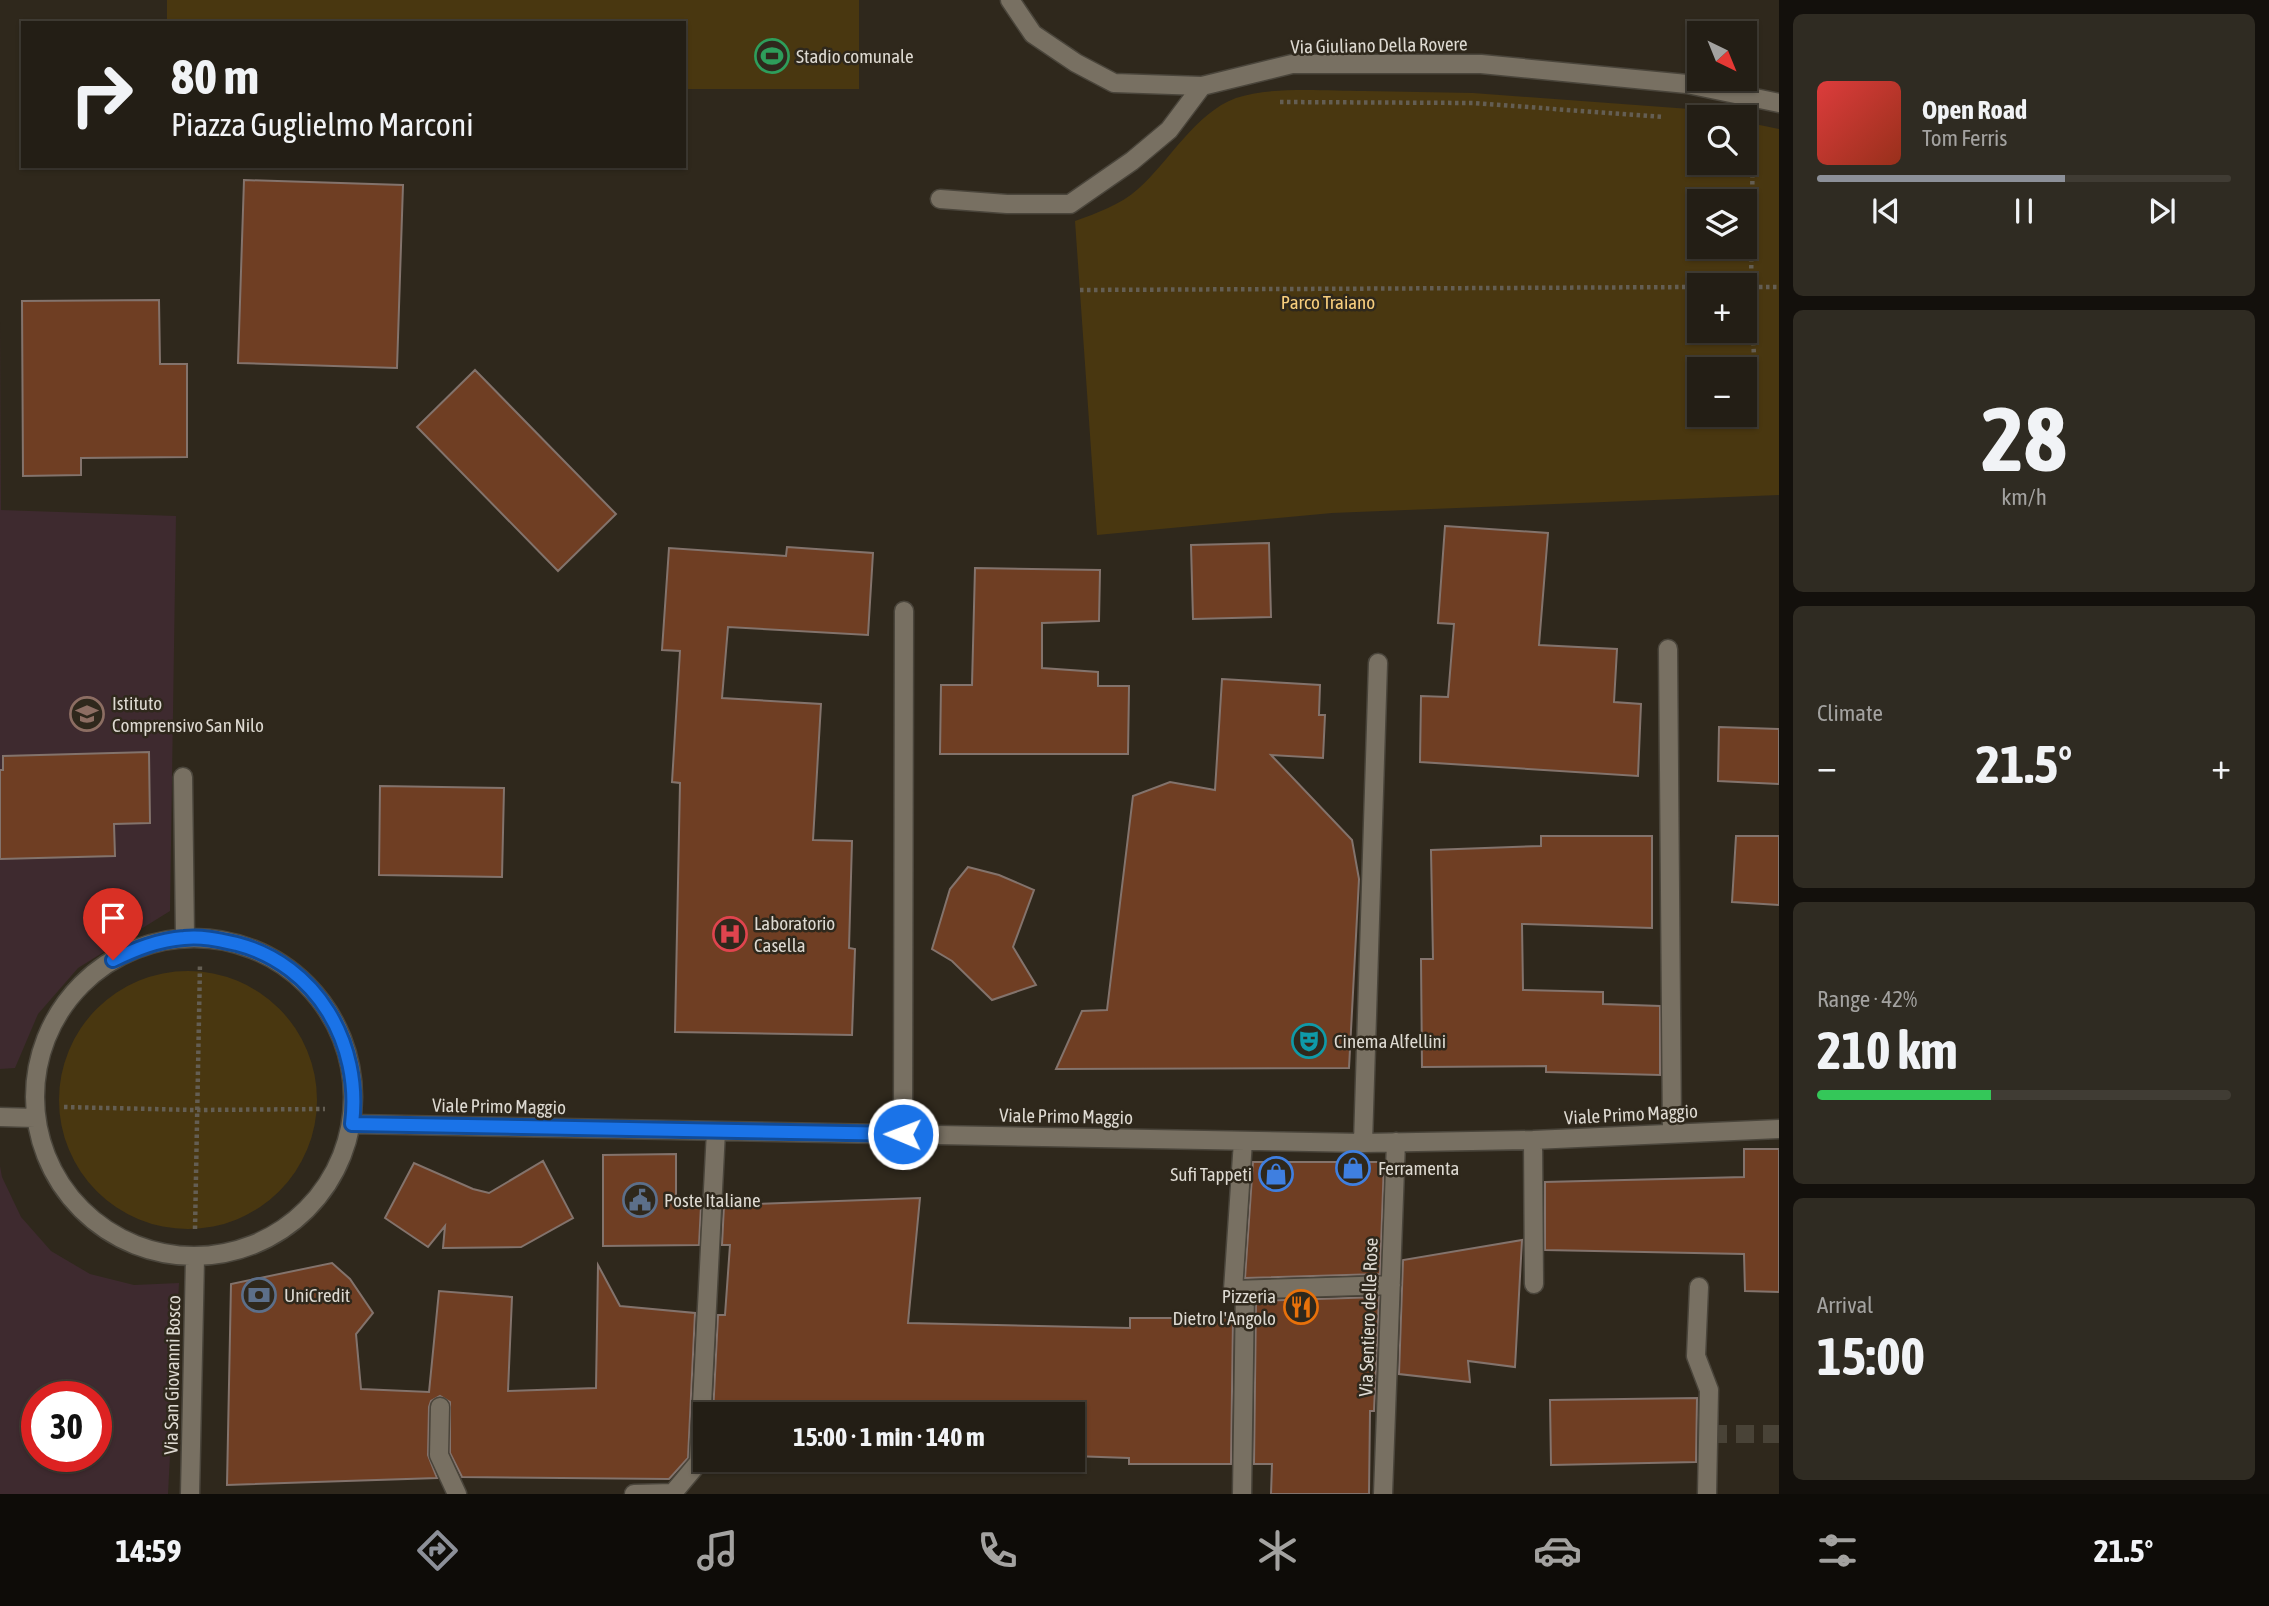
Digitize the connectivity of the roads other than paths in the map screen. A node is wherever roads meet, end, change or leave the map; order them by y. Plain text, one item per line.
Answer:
1 (1010, 0) edge
2 (1202, 86) junction
3 (1779, 103) edge
4 (940, 199) dead end
5 (904, 611) dead end
6 (1668, 649) dead end
7 (1378, 663) dead end
8 (183, 777) dead end
9 (192, 938) junction
10 (35, 1112) junction
11 (353, 1116) junction
12 (0, 1117) edge
13 (1779, 1129) edge
14 (716, 1131) junction
15 (1672, 1132) junction
16 (903, 1134) junction
17 (1533, 1140) junction
18 (1243, 1141) junction
19 (1395, 1142) junction
20 (1363, 1143) junction
21 (195, 1258) junction
22 (1534, 1284) dead end
23 (1391, 1285) junction
24 (1699, 1287) dead end
25 (1245, 1290) junction
26 (440, 1407) dead end
27 (190, 1494) edge
28 (457, 1494) edge
29 (634, 1494) edge
30 (1242, 1494) edge
31 (1383, 1494) edge
32 (1707, 1494) edge

1 - 2 street, Via Giuliano Della Rovere
2 - 3 street, Via Giuliano Della Rovere
2 - 4 street
5 - 16 street
6 - 15 street
7 - 20 street
8 - 9 street
9 - 10 street
9 - 11 street
10 - 12 street
10 - 21 street
11 - 14 street, Viale Primo Maggio
11 - 21 street
13 - 15 street, Viale Primo Maggio
14 - 16 street, Viale Primo Maggio
14 - 29 street
15 - 17 street, Viale Primo Maggio
16 - 18 street, Viale Primo Maggio
17 - 19 street, Viale Primo Maggio
17 - 22 street
18 - 20 street, Viale Primo Maggio
18 - 25 street
19 - 20 street, Viale Primo Maggio
19 - 23 street, Via Sentiero delle Rose
21 - 27 street, Via San Giovanni Bosco
23 - 25 street
23 - 31 street, Via Sentiero delle Rose
24 - 32 street
25 - 30 street
26 - 28 street

